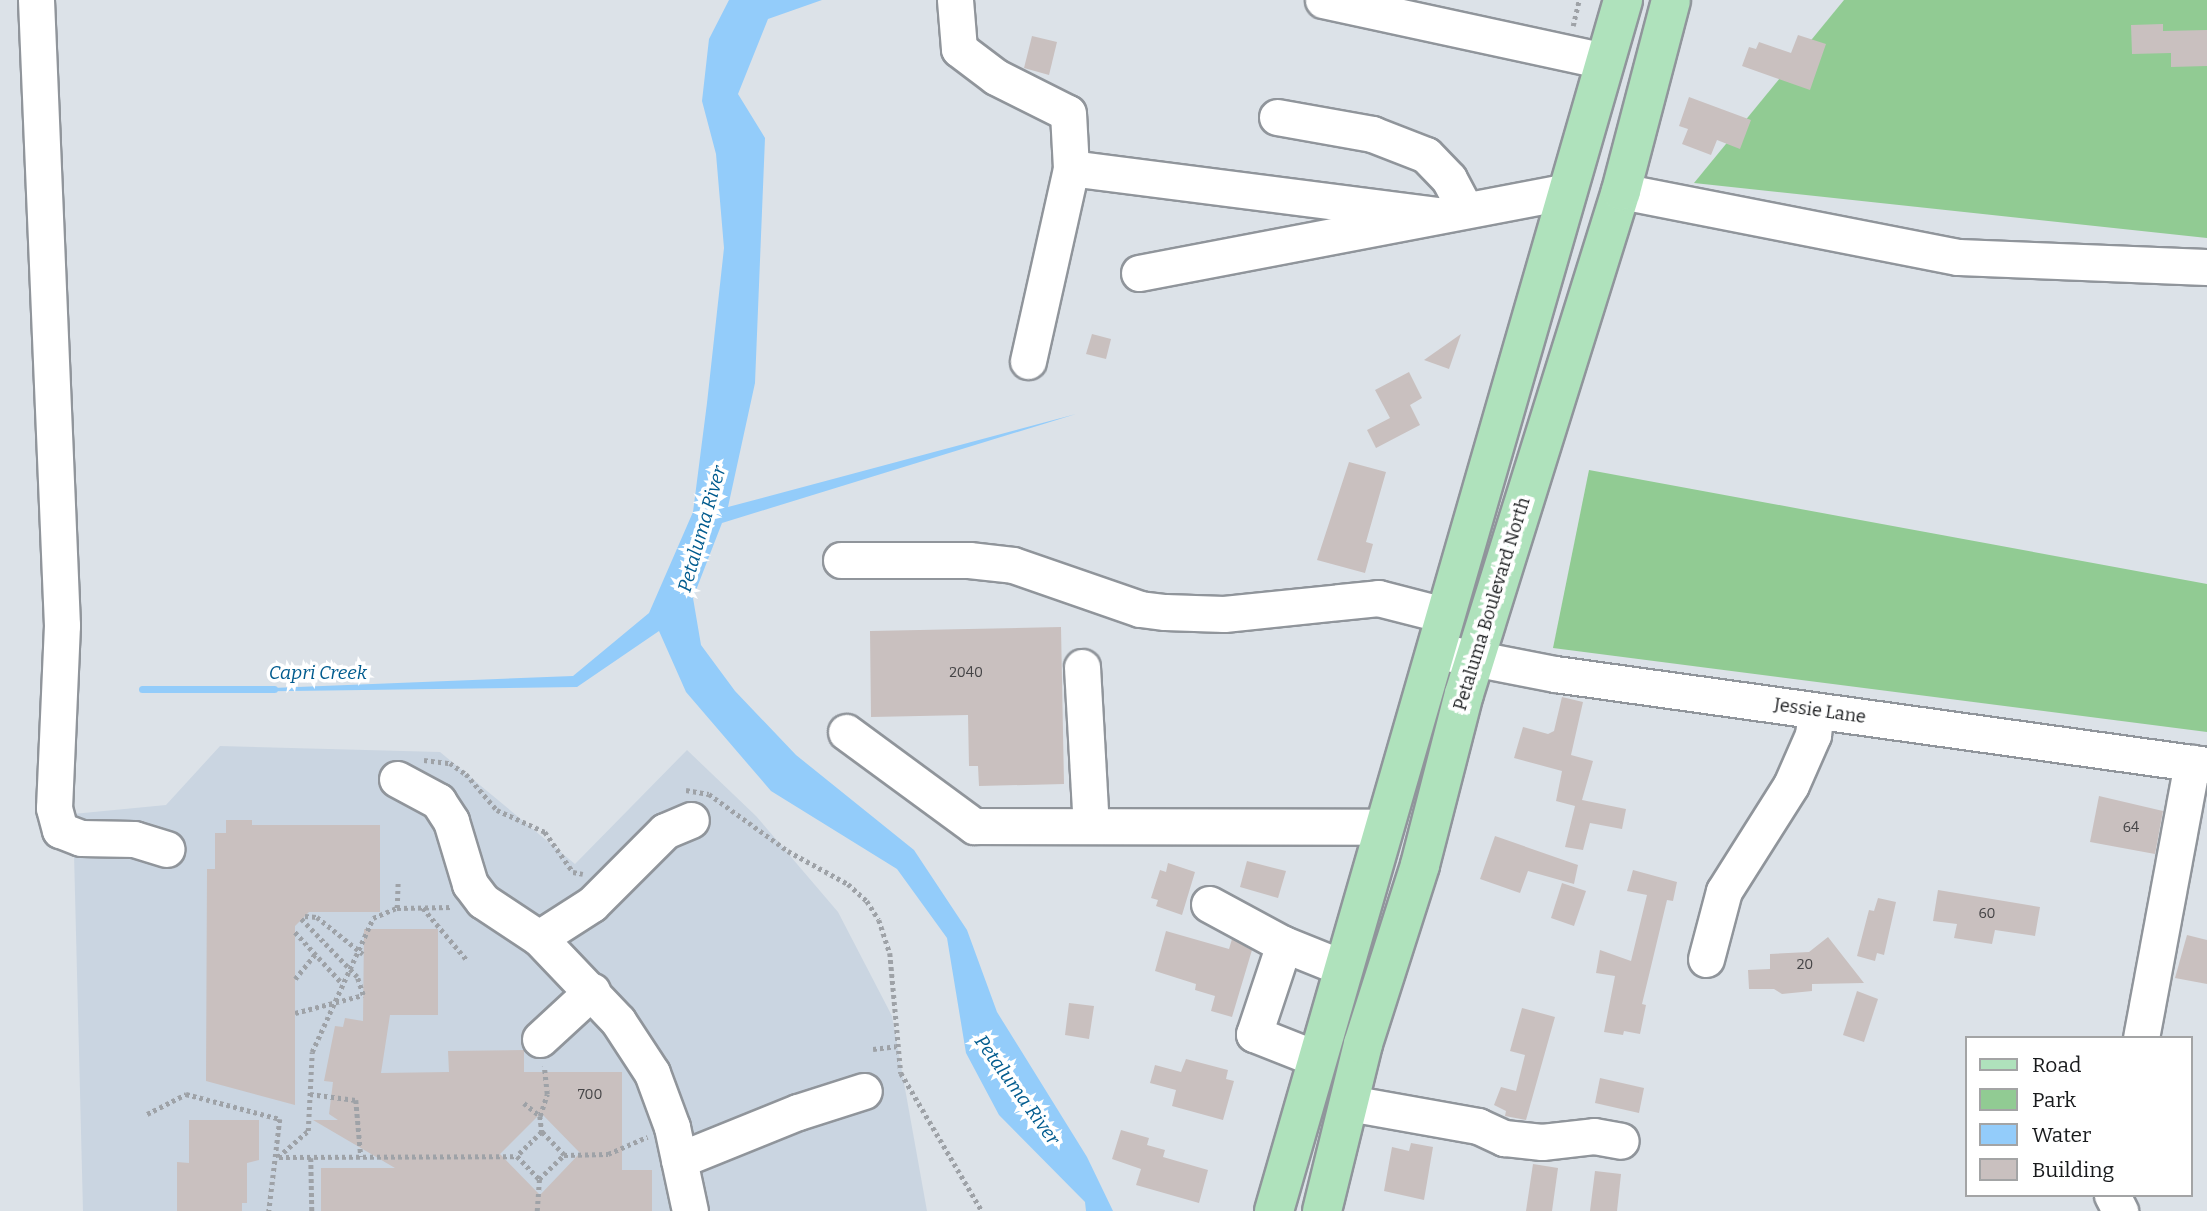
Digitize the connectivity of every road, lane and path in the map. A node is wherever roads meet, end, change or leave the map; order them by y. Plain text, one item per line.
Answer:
1 (36, 0) edge
2 (955, 0) edge
3 (1323, 0) edge
4 (1623, 0) edge
5 (1671, 0) edge
6 (1605, 61) junction
7 (1277, 117) dead end
8 (1071, 168) junction
9 (1567, 191) junction
10 (1621, 191) junction
11 (1451, 212) junction
12 (2207, 267) edge
13 (1139, 273) dead end
14 (1028, 361) dead end
15 (841, 560) dead end
16 (1439, 632) junction
17 (1475, 659) junction
18 (1082, 667) dead end
19 (1816, 710) junction
20 (846, 732) dead end
21 (2199, 764) edge
22 (406, 771) joint
23 (682, 807) joint
24 (1091, 826) junction
25 (1383, 827) junction
26 (167, 849) dead end
27 (589, 870) dead end
28 (398, 883) dead end
29 (1209, 904) dead end
30 (463, 907) dead end
31 (397, 908) junction
32 (422, 908) junction
33 (295, 932) dead end
34 (538, 938) junction
35 (1284, 944) junction
36 (355, 951) junction
37 (315, 954) junction
38 (363, 954) dead end
39 (1706, 959) dead end
40 (467, 960) dead end
41 (348, 967) junction
42 (1343, 968) junction
43 (295, 979) dead end
44 (341, 982) junction
45 (592, 991) junction
46 (332, 1004) junction
47 (295, 1013) dead end
48 (2141, 1036) edge
49 (540, 1039) joint
50 (896, 1046) junction
51 (873, 1049) dead end
52 (1317, 1059) junction
53 (864, 1091) dead end
54 (310, 1094) junction
55 (524, 1103) dead end
56 (1349, 1103) junction
57 (147, 1114) dead end
58 (540, 1116) junction
59 (542, 1132) junction
60 (655, 1133) dead end
61 (1621, 1141) dead end
62 (564, 1155) junction
63 (517, 1156) junction
64 (278, 1157) junction
65 (361, 1157) junction
66 (311, 1158) junction
67 (679, 1160) junction
68 (539, 1179) junction
69 (269, 1211) edge
70 (312, 1211) edge
71 (537, 1211) edge
72 (690, 1211) edge
73 (982, 1211) edge
74 (1274, 1211) edge
75 (1322, 1211) edge

1 - 26 street
2 - 8 street
3 - 6 street
4 - 6 main road
5 - 10 main road, Petaluma Boulevard North
6 - 9 main road
7 - 11 street
8 - 11 street
8 - 14 street
9 - 11 street
9 - 16 main road
10 - 12 street
10 - 17 main road, Petaluma Boulevard North
11 - 13 street
15 - 16 street, Jessie Lane
16 - 17 street, Jessie Lane
16 - 25 main road
17 - 19 street, Jessie Lane
17 - 56 main road, Petaluma Boulevard North
18 - 24 street
19 - 21 street, Jessie Lane
19 - 39 street
20 - 24 street
21 - 48 street
22 - 27 path
22 - 34 street
23 - 34 street
23 - 50 path
24 - 25 street
25 - 42 main road
28 - 31 path
29 - 35 street
30 - 32 path
31 - 32 path
31 - 36 path
32 - 40 path
33 - 37 path
34 - 45 street
35 - 42 street
35 - 52 street
36 - 38 path
36 - 41 path
36 - 41 path
37 - 43 path
37 - 44 path
41 - 44 path
41 - 46 path
42 - 52 main road
44 - 46 path
45 - 49 street
45 - 67 street
46 - 47 path
46 - 54 path
49 - 58 path
50 - 51 path
50 - 73 path
52 - 74 main road
53 - 67 street
54 - 64 path
54 - 65 path
55 - 58 path
56 - 61 street
56 - 75 main road, Petaluma Boulevard North
57 - 64 path
58 - 59 path
59 - 62 path
59 - 63 path
60 - 62 path
62 - 68 path
63 - 65 path
63 - 68 path
64 - 66 path
64 - 69 path
65 - 66 path
66 - 70 path
67 - 72 street
68 - 71 path

